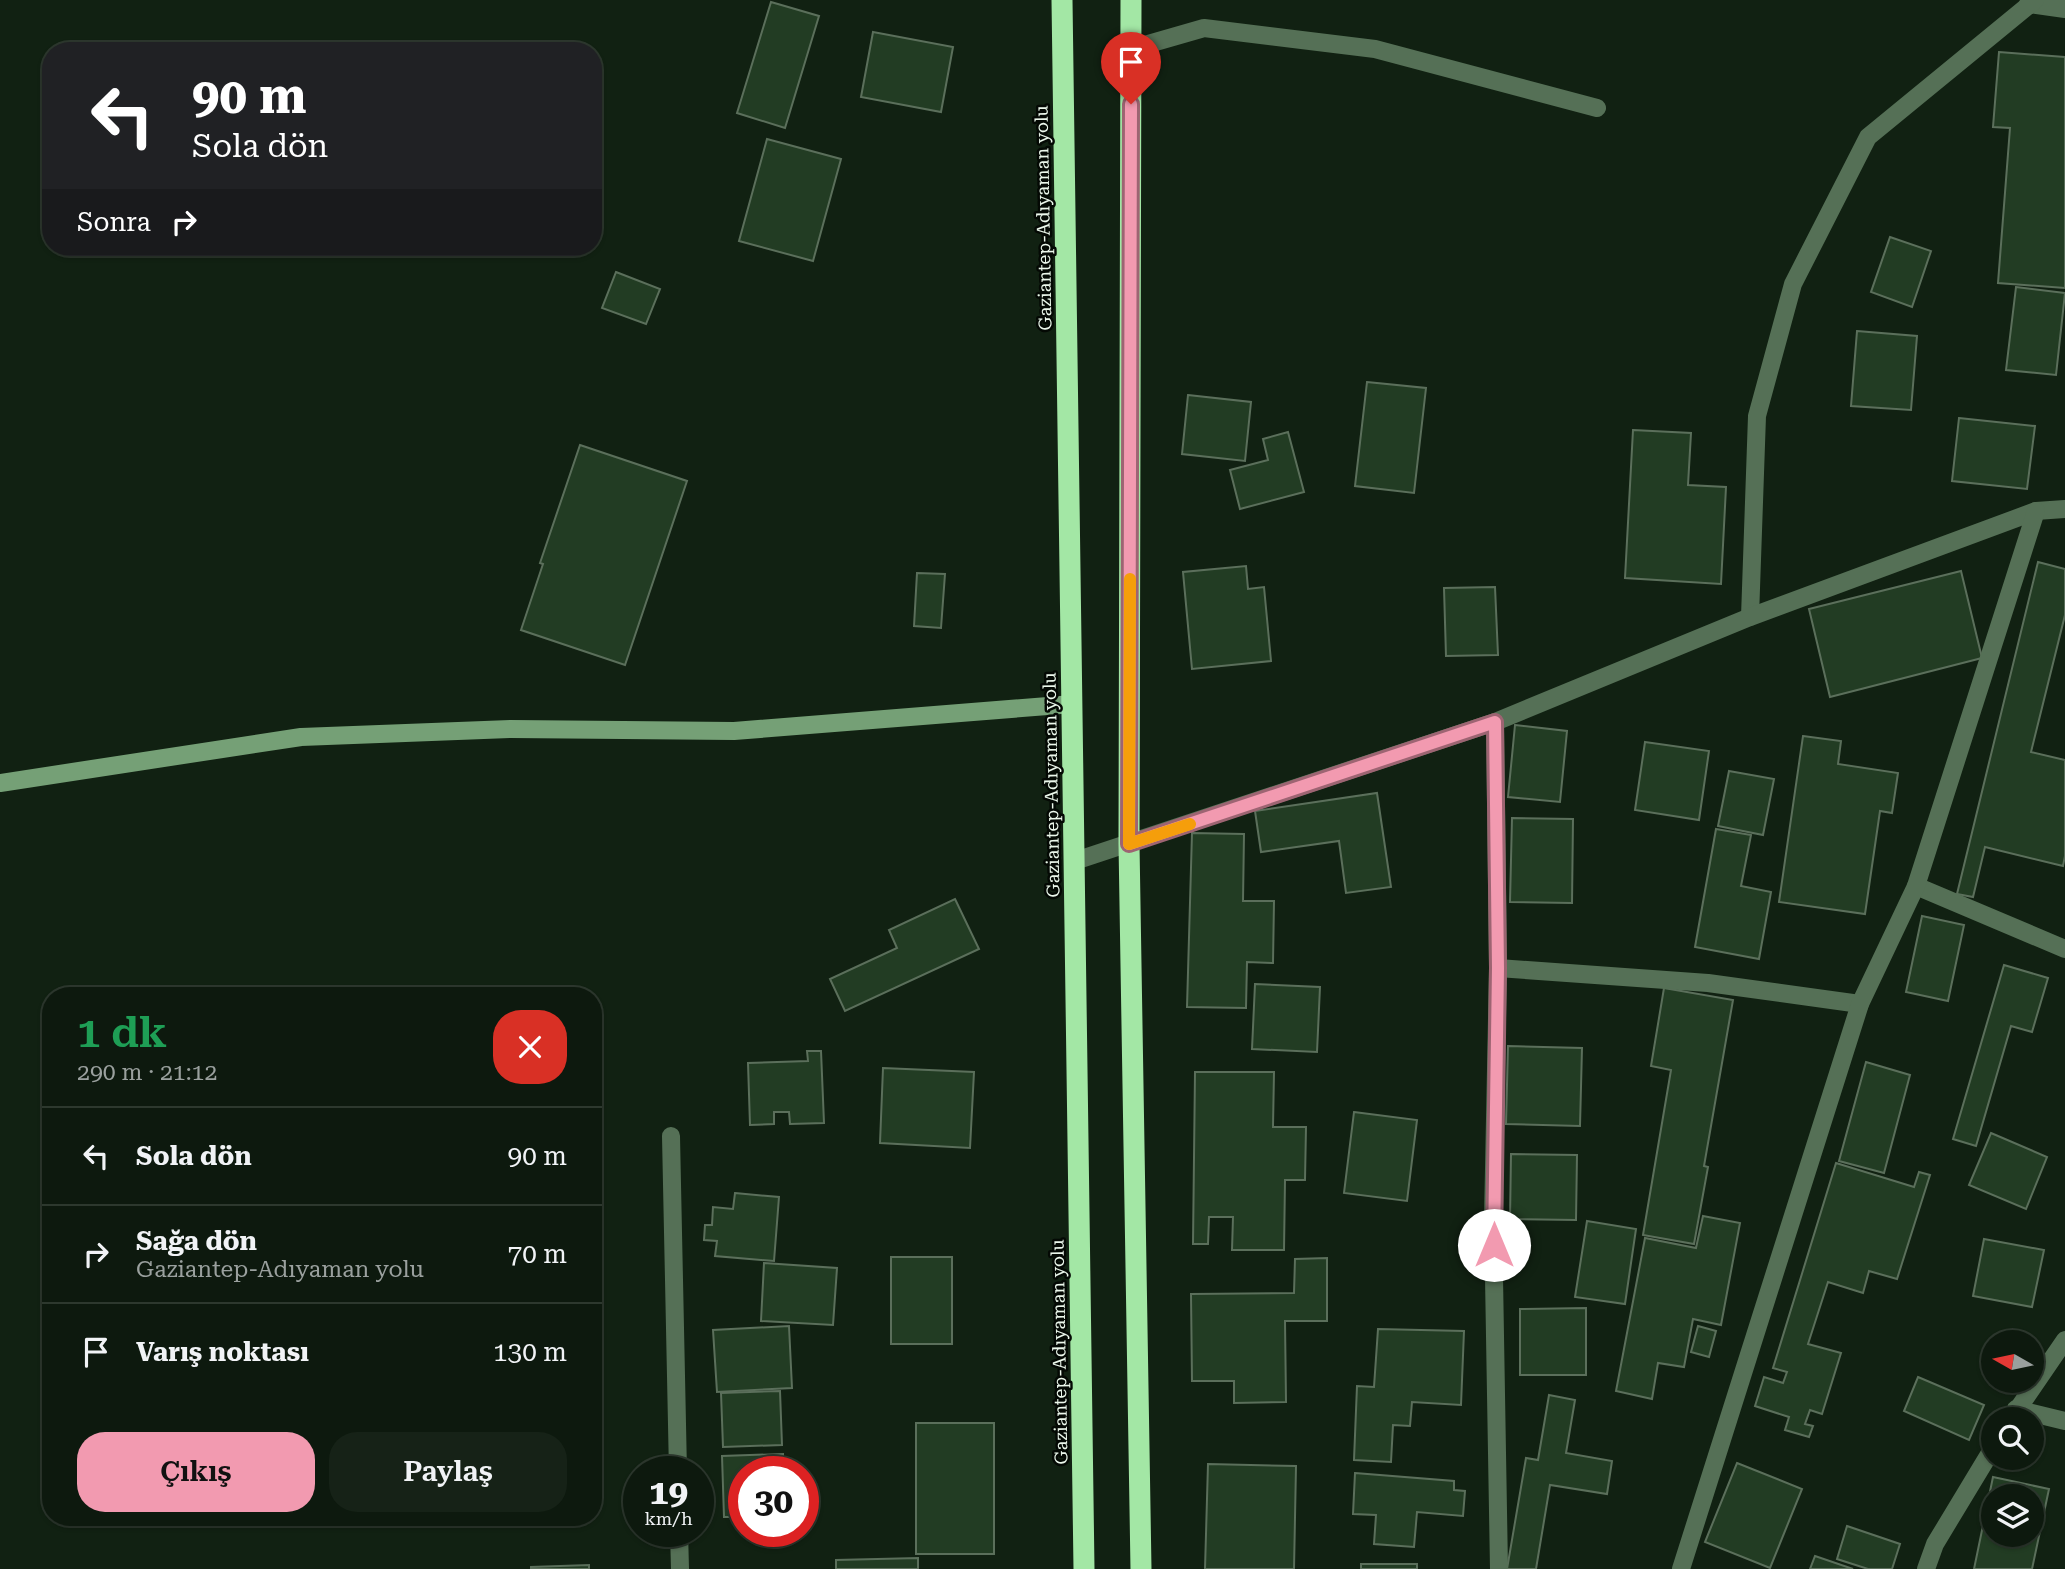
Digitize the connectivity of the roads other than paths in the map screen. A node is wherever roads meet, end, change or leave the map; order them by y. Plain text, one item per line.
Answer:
1 (1062, 0) edge
2 (1130, 0) edge
3 (2031, 1) edge
4 (2065, 9) edge
5 (1131, 49) junction
6 (1597, 108) dead end
7 (2065, 509) edge
8 (2036, 511) junction
9 (1750, 617) junction
10 (1073, 704) junction
11 (1495, 722) junction
12 (0, 783) edge
13 (1129, 844) junction
14 (1075, 861) junction
15 (1916, 887) junction
16 (2065, 949) edge
17 (1498, 968) junction
18 (1860, 1004) junction
19 (671, 1136) dead end
20 (2065, 1340) edge
21 (2019, 1407) edge
22 (2044, 1418) edge
23 (2065, 1421) edge
24 (678, 1456) edge
25 (1981, 1468) edge
26 (680, 1547) edge
27 (680, 1569) edge
28 (1084, 1569) edge
29 (1141, 1569) edge
30 (1499, 1569) edge
31 (1681, 1569) edge
32 (1926, 1569) edge

1 - 10 highway, Gaziantep-Adıyaman yolu
2 - 5 highway
3 - 4 street
3 - 9 street
5 - 6 street
5 - 13 highway
7 - 8 street
8 - 9 street
8 - 15 street
9 - 11 street
10 - 12 street
10 - 14 highway, Gaziantep-Adıyaman yolu
11 - 13 street
11 - 17 street
13 - 14 street
13 - 29 highway
14 - 28 highway, Gaziantep-Adıyaman yolu
15 - 16 street
15 - 18 street
17 - 18 street
17 - 30 street
18 - 31 street
19 - 24 street
20 - 21 street
22 - 23 street
25 - 32 street
26 - 27 street

